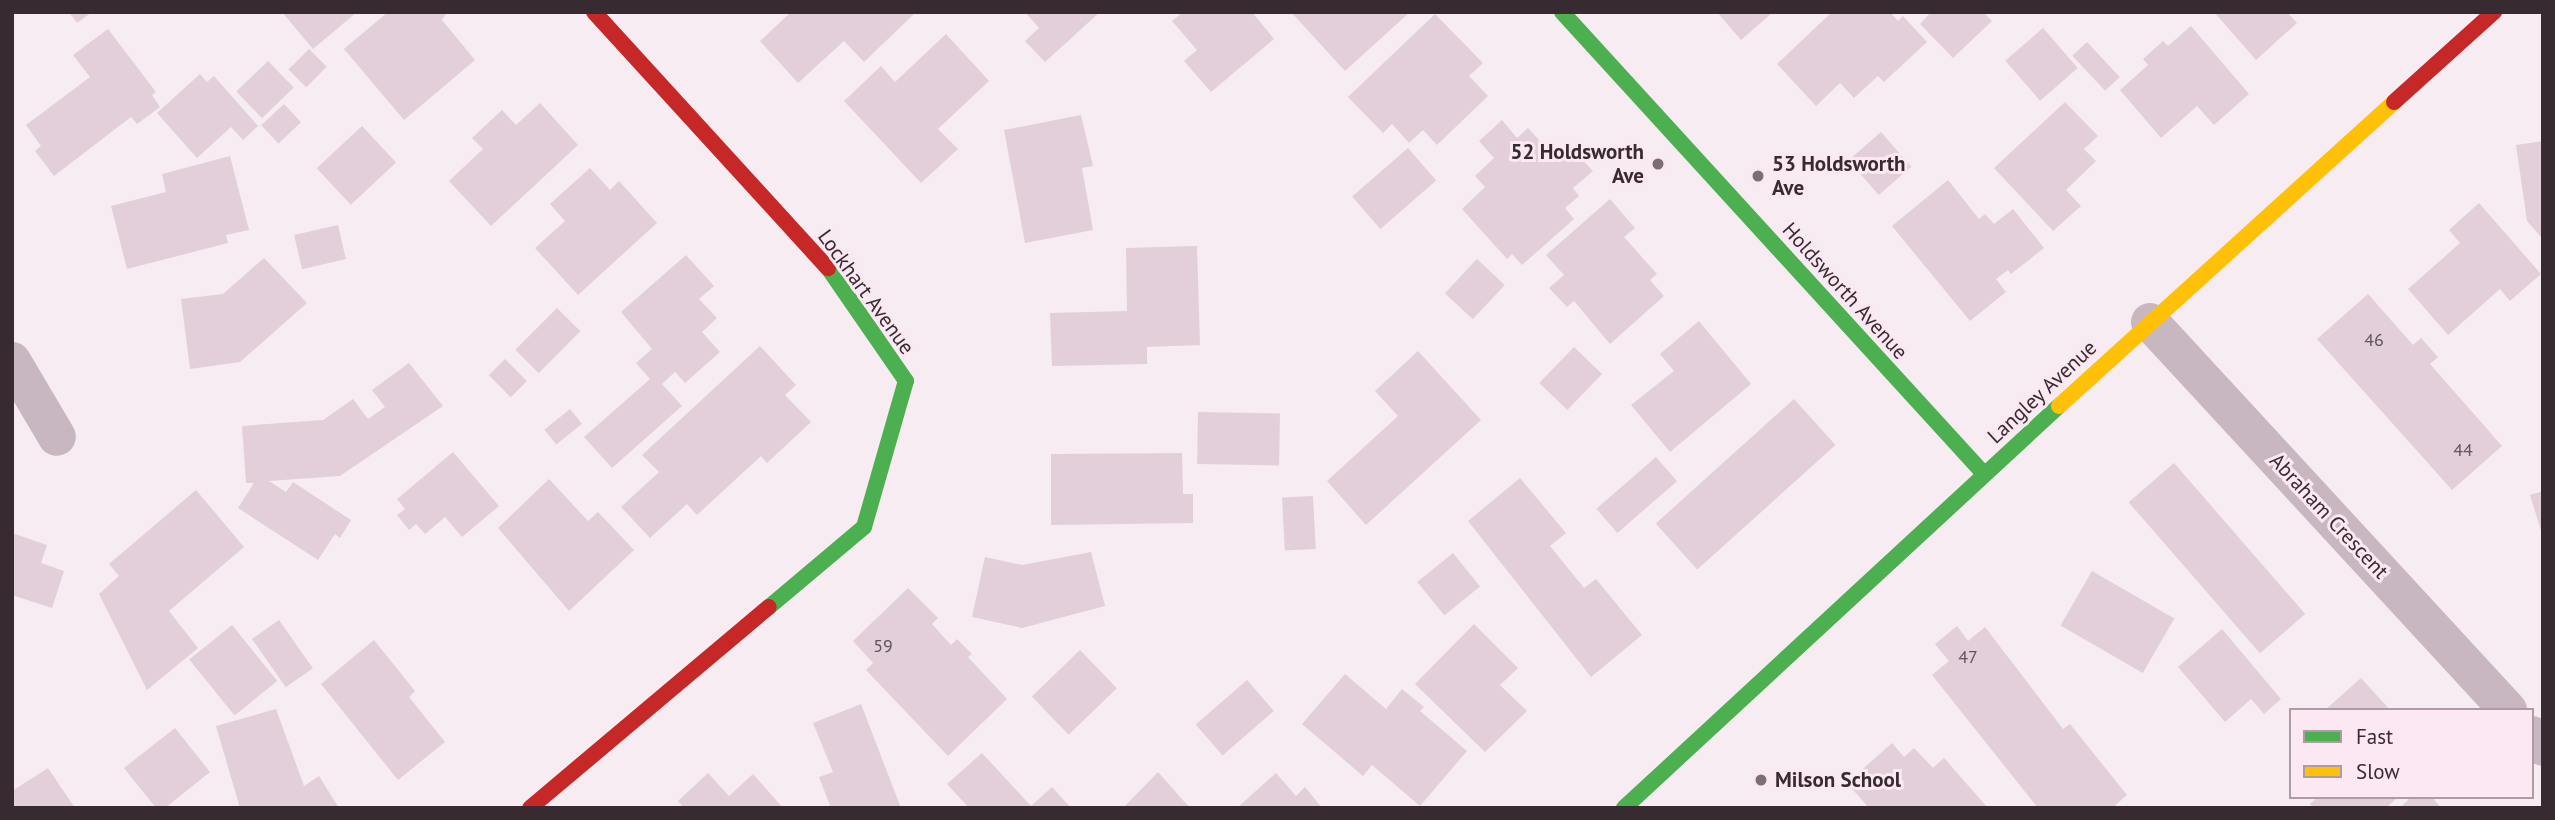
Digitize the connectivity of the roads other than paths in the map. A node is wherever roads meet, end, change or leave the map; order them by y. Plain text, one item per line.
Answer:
1 (594, 12) edge
2 (1562, 12) edge
3 (2483, 16) edge
4 (2150, 322) junction
5 (12, 360) edge
6 (57, 436) dead end
7 (1984, 474) junction
8 (2506, 708) edge
9 (530, 808) edge
10 (1624, 808) edge

1 - 9 street, Lockhart Avenue
2 - 7 street, Holdsworth Avenue
3 - 4 street, Langley Avenue
4 - 7 street, Langley Avenue
4 - 8 street, Abraham Crescent
5 - 6 street
7 - 10 street, Langley Avenue

